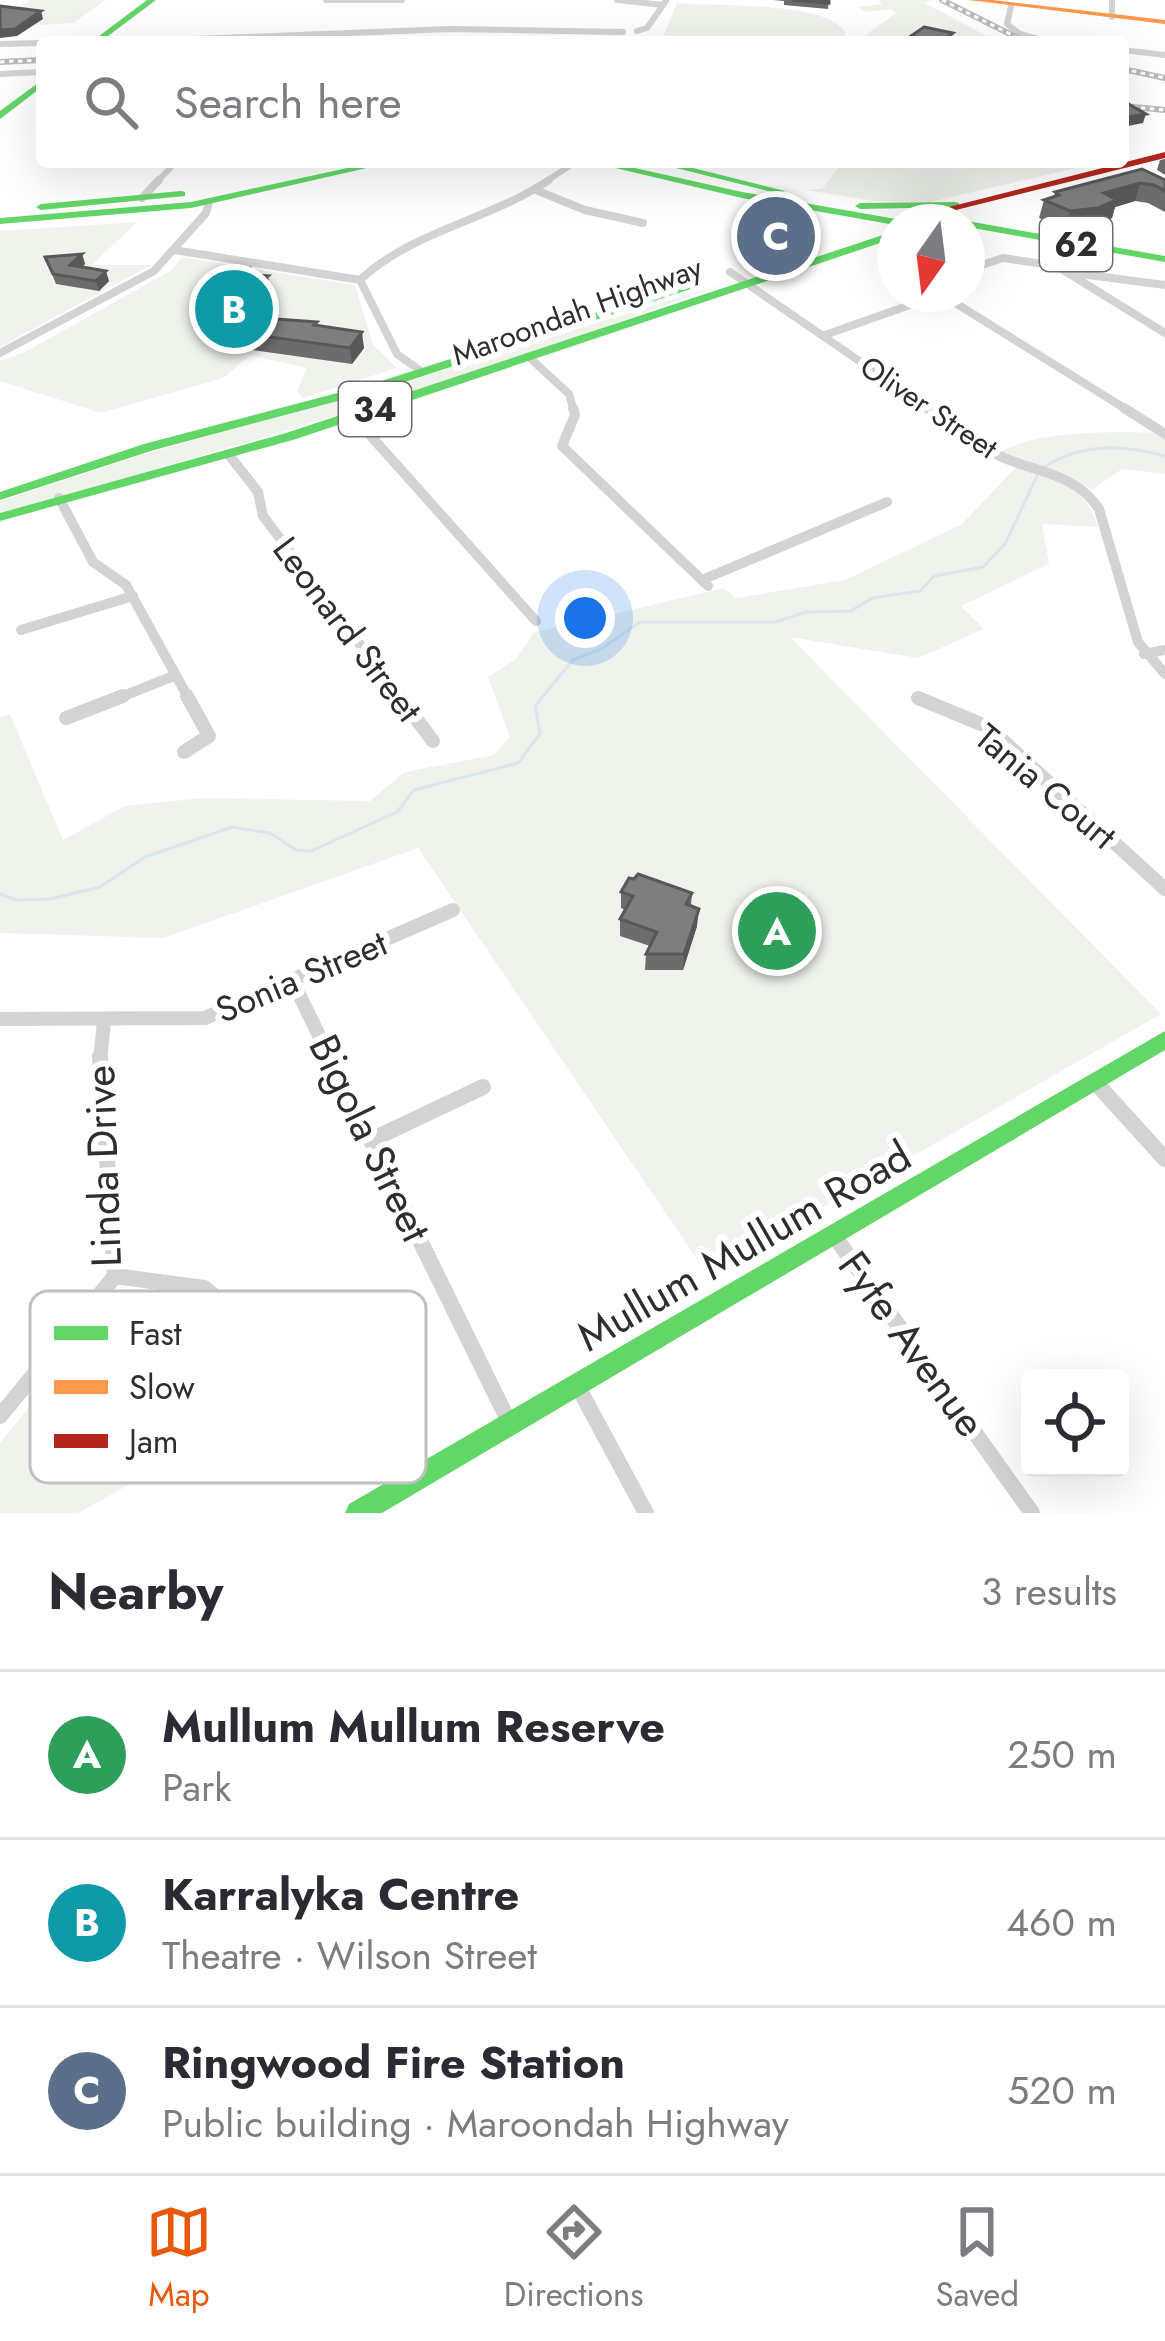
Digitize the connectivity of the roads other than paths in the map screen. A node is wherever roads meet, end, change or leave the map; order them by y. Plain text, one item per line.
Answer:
1 (152, 0) edge
2 (326, 0) edge
3 (401, 0) edge
4 (617, 0) edge
5 (972, 0) edge
6 (665, 3) edge
7 (1011, 7) junction
8 (1112, 9) edge
9 (1165, 22) edge
10 (638, 31) dead end
11 (623, 32) dead end
12 (105, 36) edge
13 (264, 36) edge
14 (1030, 36) edge
15 (36, 43) edge
16 (0, 44) edge
17 (1129, 51) edge
18 (1165, 55) edge
19 (36, 72) edge
20 (0, 74) edge
21 (36, 88) edge
22 (0, 116) edge
23 (1165, 159) edge
24 (170, 168) edge
25 (312, 168) edge
26 (361, 168) edge
27 (566, 168) edge
28 (628, 168) edge
29 (677, 168) edge
30 (1060, 184) junction
31 (538, 190) junction
32 (751, 190) junction
33 (142, 198) junction
34 (198, 205) junction
35 (985, 206) edge
36 (993, 207) junction
37 (0, 209) edge
38 (985, 209) edge
39 (852, 211) junction
40 (877, 213) edge
41 (0, 221) edge
42 (877, 222) edge
43 (643, 223) dead end
44 (985, 231) edge
45 (877, 232) edge
46 (990, 233) junction
47 (985, 234) edge
48 (848, 235) junction
49 (877, 235) edge
50 (174, 250) junction
51 (1165, 259) edge
52 (985, 266) edge
53 (1165, 268) edge
54 (1065, 272) junction
55 (737, 277) junction
56 (360, 280) junction
57 (1165, 285) edge
58 (890, 312) edge
59 (970, 312) edge
60 (1165, 333) edge
61 (824, 335) junction
62 (0, 353) edge
63 (531, 359) junction
64 (422, 372) junction
65 (353, 416) junction
66 (1165, 434) edge
67 (229, 455) junction
68 (0, 496) edge
69 (58, 498) junction
70 (887, 502) dead end
71 (0, 517) edge
72 (133, 596) junction
73 (536, 621) dead end
74 (21, 630) dead end
75 (1165, 650) edge
76 (1144, 654) junction
77 (176, 674) junction
78 (1165, 674) edge
79 (917, 698) dead end
80 (66, 718) dead end
81 (433, 741) dead end
82 (184, 752) dead end
83 (1165, 889) edge
84 (453, 910) dead end
85 (293, 982) junction
86 (0, 1019) edge
87 (104, 1022) junction
88 (1165, 1040) edge
89 (1095, 1082) junction
90 (483, 1087) dead end
91 (371, 1140) junction
92 (1165, 1159) edge
93 (833, 1234) junction
94 (115, 1276) junction
95 (103, 1291) edge
96 (208, 1291) edge
97 (30, 1379) edge
98 (577, 1385) junction
99 (0, 1416) edge
100 (510, 1424) junction
101 (426, 1473) edge
102 (409, 1483) edge
103 (358, 1513) edge
104 (646, 1513) edge
105 (1032, 1513) edge

1 - 12 main road
2 - 3 street
4 - 6 street
5 - 7 main road
6 - 10 street
7 - 8 main road
7 - 14 street
8 - 9 main road
11 - 13 street
15 - 16 street
17 - 18 street
19 - 20 street
21 - 22 main road
23 - 30 main road, Maroondah Highway / 34
24 - 33 street
25 - 34 main road
26 - 34 main road
27 - 31 street
28 - 32 main road
29 - 32 main road
30 - 35 main road, Maroondah Highway / 34
30 - 36 main road, Maroondah Highway / 34
31 - 43 street
31 - 56 street
32 - 39 main road
32 - 39 main road
33 - 34 main road
33 - 37 main road
34 - 41 main road
34 - 50 street
36 - 38 main road, Maroondah Highway / 34
36 - 46 main road
39 - 40 main road
39 - 42 main road
39 - 48 main road
44 - 46 main road, 62
45 - 48 main road, Maroondah Highway / 34
46 - 47 main road
46 - 51 main road, 62
46 - 53 main road, 62
48 - 55 main road, Maroondah Highway / 34
49 - 55 main road, Maroondah Highway / 34
50 - 56 street
50 - 62 street
52 - 54 street
54 - 57 street
54 - 60 street
55 - 61 street, Oliver Street
55 - 63 main road, Maroondah Highway / 34
55 - 64 main road, Maroondah Highway / 34
56 - 64 street
58 - 61 street
59 - 66 street
61 - 76 street, Oliver Street
63 - 65 main road, Maroondah Highway / 34
63 - 70 street
64 - 68 main road, Maroondah Highway / 34
65 - 67 main road, Maroondah Highway / 34
65 - 73 street
67 - 69 main road, Maroondah Highway / 34
67 - 81 street, Leonard Street
69 - 71 main road, Maroondah Highway / 34
69 - 72 street
72 - 74 street
72 - 77 street
75 - 76 street
76 - 78 street, Oliver Street
77 - 80 street
77 - 82 street
79 - 83 street, Tania Court
84 - 85 street, Sonia Street
85 - 87 street, Sonia Street
85 - 91 street, Bigola Street
86 - 87 street, Sonia Street
87 - 94 street, Linda Drive
88 - 89 main road, Mullum Mullum Road
89 - 92 street
89 - 93 main road, Mullum Mullum Road
90 - 91 street
91 - 100 street, Bigola Street
93 - 98 main road, Mullum Mullum Road
93 - 105 street, Fyfe Avenue
94 - 95 street, Linda Drive
94 - 96 street
97 - 99 street, Linda Drive
98 - 100 main road, Mullum Mullum Road
98 - 104 street
100 - 101 main road, Mullum Mullum Road
102 - 103 main road, Mullum Mullum Road

